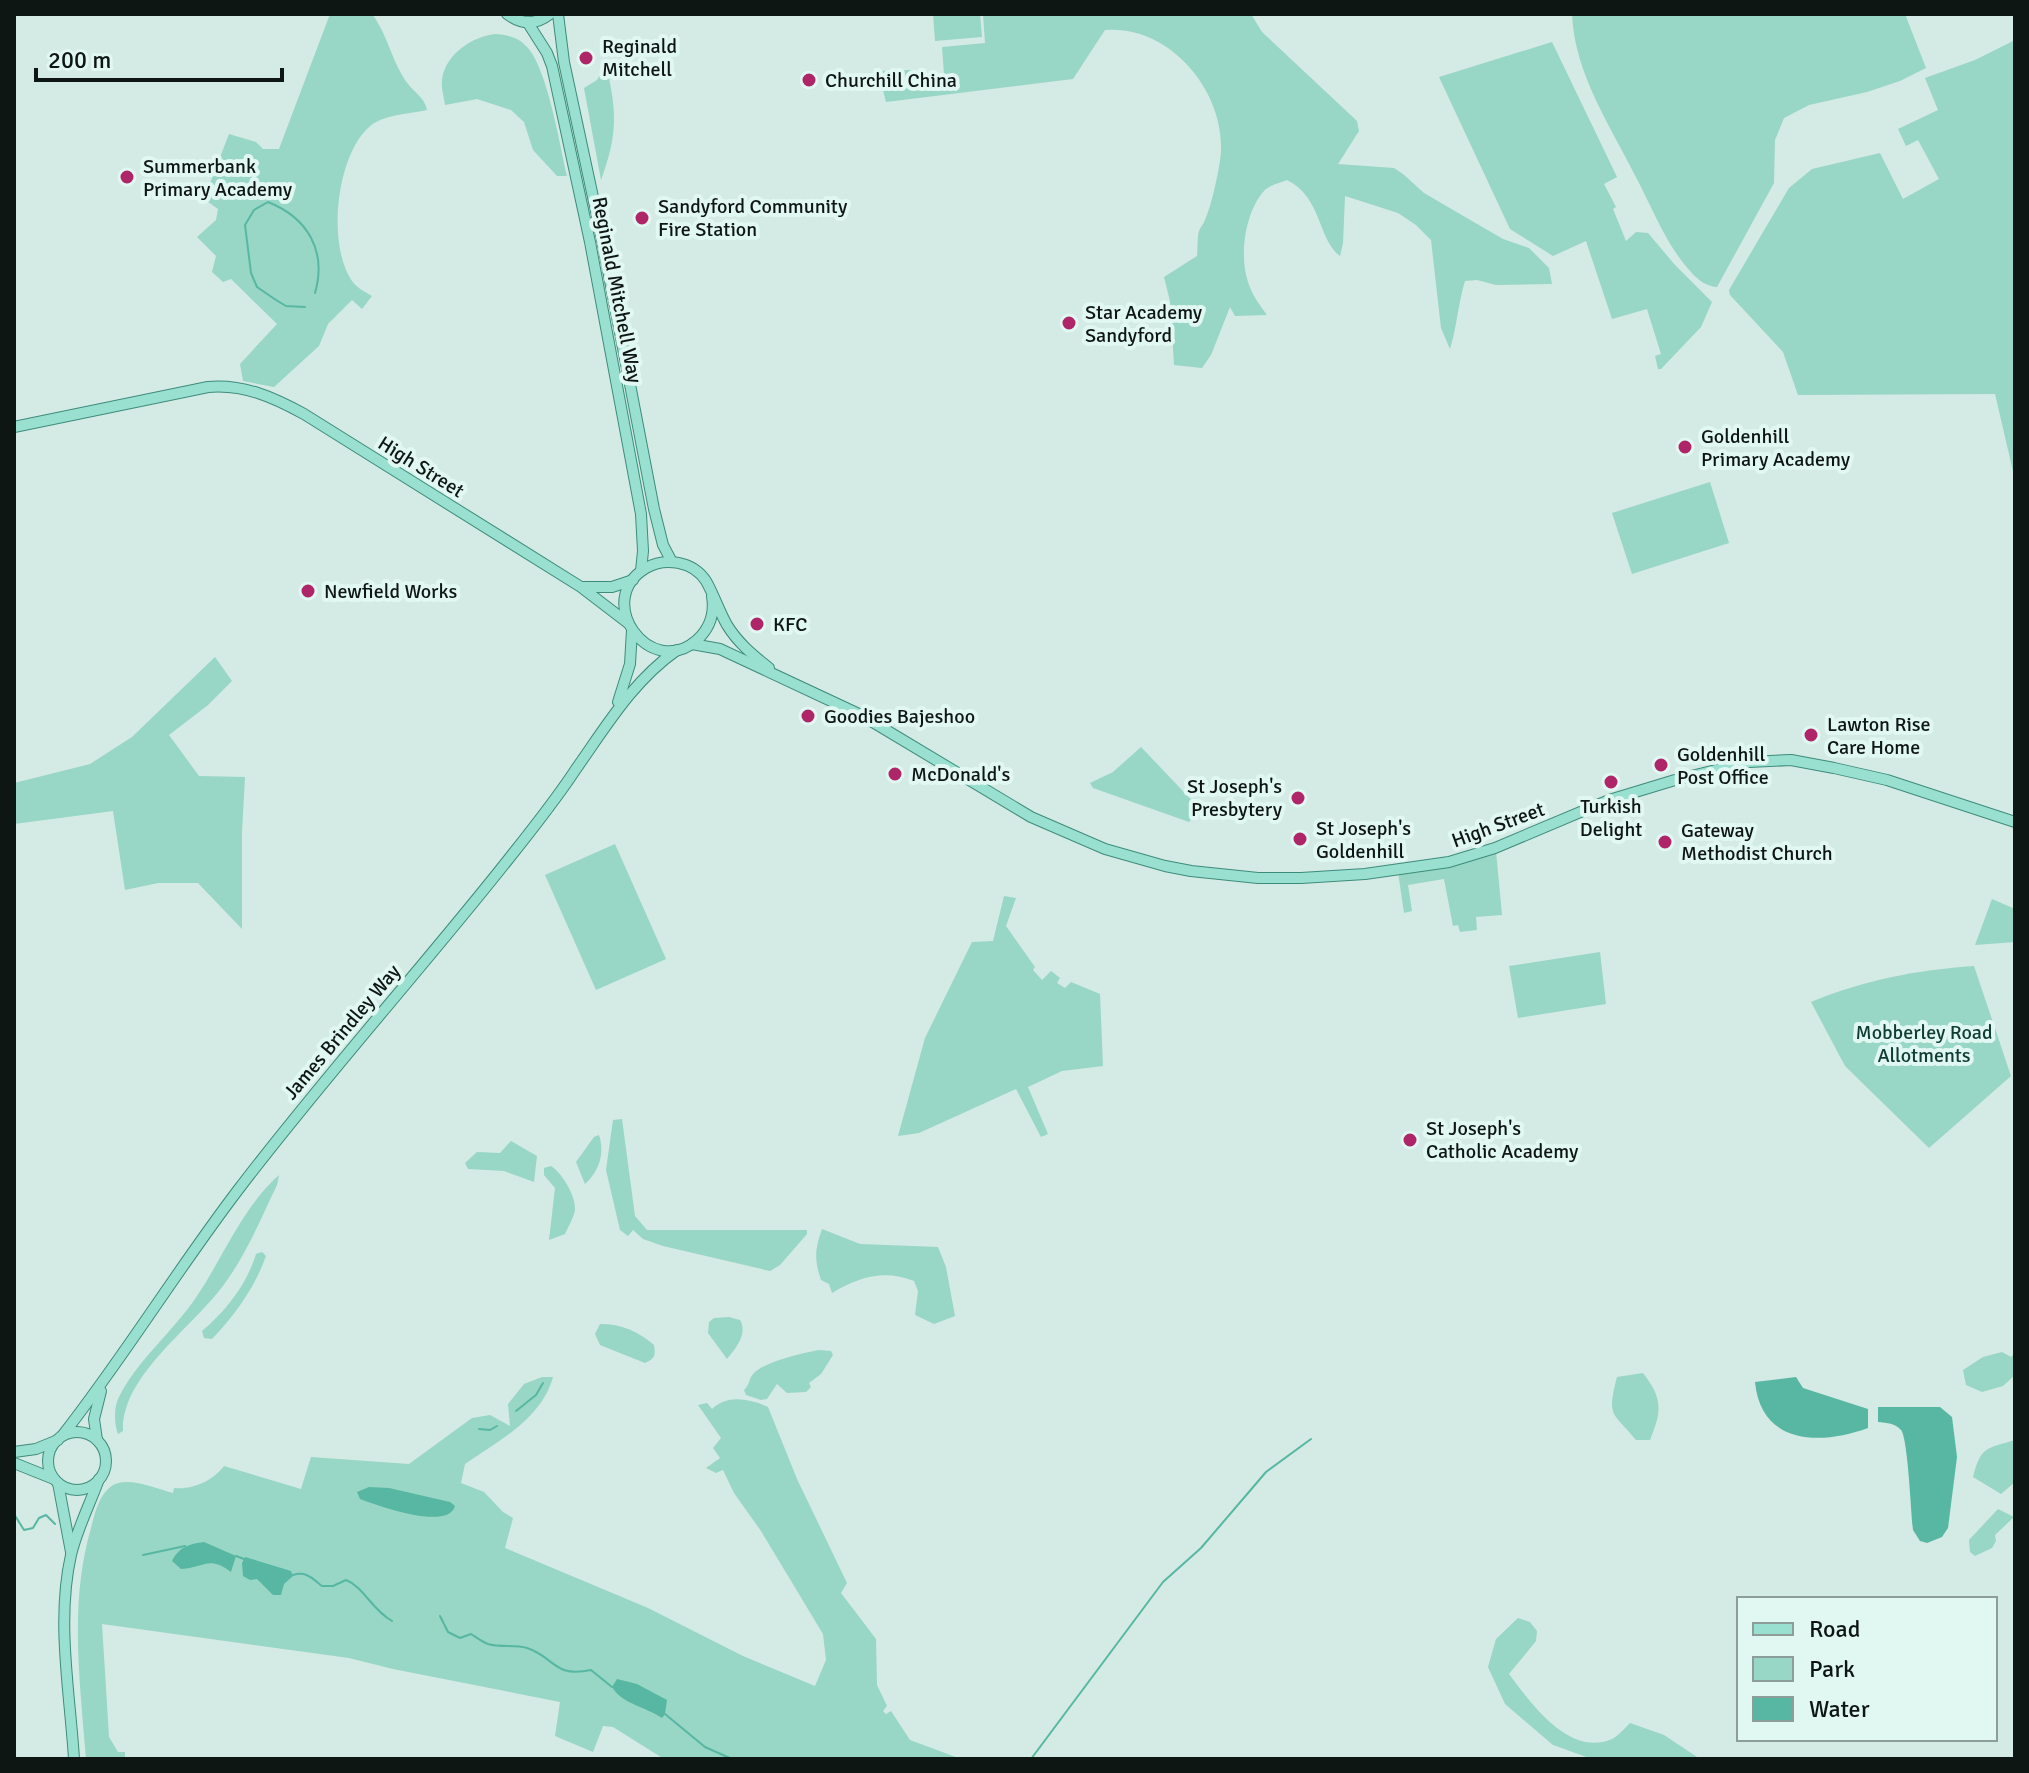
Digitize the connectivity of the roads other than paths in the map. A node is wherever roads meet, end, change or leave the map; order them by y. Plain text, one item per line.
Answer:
1 (507, 14) edge
2 (550, 14) edge
3 (558, 14) edge
4 (528, 23) junction
5 (14, 427) edge
6 (672, 562) junction
7 (641, 571) junction
8 (633, 580) junction
9 (581, 587) junction
10 (712, 596) junction
11 (630, 627) junction
12 (692, 644) junction
13 (677, 650) junction
14 (777, 675) junction
15 (614, 711) junction
16 (2015, 822) edge
17 (104, 1381) junction
18 (60, 1438) junction
19 (97, 1440) junction
20 (14, 1452) edge
21 (14, 1463) edge
22 (99, 1479) junction
23 (56, 1481) junction
24 (71, 1554) junction
25 (74, 1759) edge

1 - 4 main road
2 - 4 main road
3 - 6 main road, Reginald Mitchell Way
4 - 7 main road, Reginald Mitchell Way
5 - 9 main road, High Street
6 - 7 main road
6 - 10 main road
7 - 8 main road
8 - 9 main road
8 - 11 main road
9 - 11 main road, High Street
10 - 12 main road
10 - 14 main road
11 - 13 main road
11 - 15 main road, James Brindley Way
12 - 13 main road
12 - 14 main road
13 - 15 main road, James Brindley Way
14 - 16 main road, High Street
15 - 17 main road, James Brindley Way
17 - 18 main road, James Brindley Way
17 - 19 main road, James Brindley Way
18 - 19 main road
18 - 20 main road
18 - 23 main road
19 - 22 main road
21 - 23 main road
22 - 23 main road
22 - 24 main road
23 - 24 main road
24 - 25 main road

